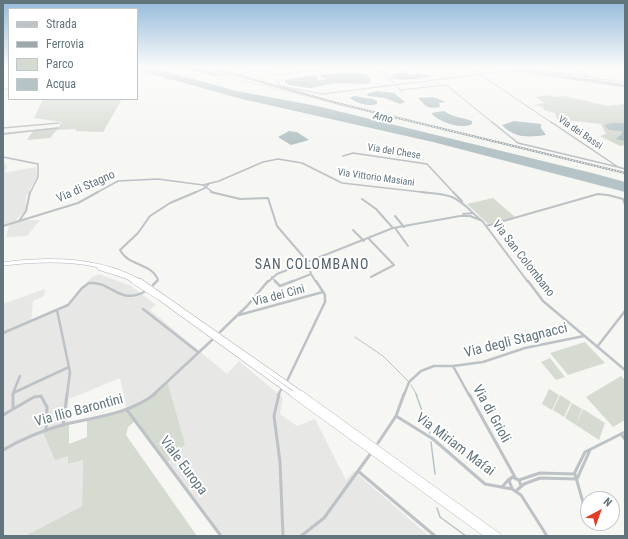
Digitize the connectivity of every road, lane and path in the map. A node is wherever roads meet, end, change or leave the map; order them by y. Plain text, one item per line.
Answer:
1 (454, 92) edge
2 (507, 92) edge
3 (59, 123) dead end
4 (3, 128) edge
5 (58, 128) dead end
6 (3, 134) edge
7 (343, 156) dead end
8 (3, 157) edge
9 (269, 159) dead end
10 (263, 162) junction
11 (618, 167) junction
12 (625, 169) edge
13 (220, 181) junction
14 (209, 184) junction
15 (203, 185) junction
16 (206, 188) junction
17 (456, 194) junction
18 (457, 197) junction
19 (362, 199) dead end
20 (625, 205) edge
21 (468, 211) junction
22 (473, 213) junction
23 (395, 216) dead end
24 (460, 216) junction
25 (470, 216) junction
26 (480, 220) junction
27 (19, 221) junction
28 (3, 226) edge
29 (486, 226) junction
30 (404, 227) junction
31 (394, 228) junction
32 (353, 230) dead end
33 (369, 239) junction
34 (364, 240) junction
35 (408, 246) dead end
36 (308, 263) junction
37 (3, 265) edge
38 (311, 274) junction
39 (272, 277) junction
40 (371, 277) dead end
41 (153, 285) dead end
42 (144, 292) dead end
43 (323, 292) junction
44 (143, 309) dead end
45 (57, 310) junction
46 (625, 311) edge
47 (239, 315) junction
48 (220, 332) dead end
49 (3, 333) edge
50 (584, 336) junction
51 (212, 340) dead end
52 (597, 347) junction
53 (198, 352) junction
54 (453, 366) junction
55 (69, 367) junction
56 (625, 370) edge
57 (20, 376) dead end
58 (287, 381) dead end
59 (282, 388) dead end
60 (14, 393) junction
61 (13, 408) junction
62 (127, 410) junction
63 (3, 415) edge
64 (396, 416) junction
65 (63, 424) junction
66 (46, 429) junction
67 (625, 432) edge
68 (621, 434) junction
69 (625, 439) edge
70 (378, 444) dead end
71 (3, 450) edge
72 (590, 450) junction
73 (371, 454) dead end
74 (358, 471) junction
75 (510, 471) junction
76 (575, 474) junction
77 (515, 477) junction
78 (509, 479) junction
79 (576, 479) junction
80 (519, 480) junction
81 (503, 486) junction
82 (521, 487) junction
83 (514, 489) junction
84 (580, 493) edge
85 (521, 495) junction
86 (221, 536) edge
87 (283, 536) edge
88 (301, 536) edge
89 (436, 536) edge
90 (489, 536) edge
91 (498, 536) edge
92 (547, 536) edge

1 - 11 street
2 - 11 street, Via dei Bassi
3 - 4 street
5 - 6 street
7 - 17 street, Via del Chese
8 - 27 street
9 - 10 street
10 - 13 street, Via Vittorio Masiani
10 - 18 street, Via Vittorio Masiani
11 - 12 street, Via dei Bassi
13 - 14 street, Via Vittorio Masiani
13 - 16 street
14 - 15 street, Via di Stagno
14 - 16 street
15 - 16 street
15 - 27 street, Via di Stagno
16 - 36 street
16 - 41 street
17 - 18 street, Via del Chese
17 - 18 street
18 - 21 street, Via del Chese
19 - 31 street
20 - 29 street
21 - 22 street, Via San Colombano
21 - 24 street, Via San Colombano
21 - 25 street
22 - 25 street, Via San Colombano
22 - 26 street, Via San Colombano
23 - 30 street
24 - 25 street, Via San Colombano
24 - 30 street, Via San Colombano
25 - 26 street, Via San Colombano
26 - 29 street, Via San Colombano
27 - 28 street, Via di Stagno
29 - 50 street, Via San Colombano
30 - 31 street, Via San Colombano
31 - 33 street, Via San Colombano
31 - 35 street
32 - 34 street
33 - 34 street, Via San Colombano
33 - 40 street
34 - 36 street, Via San Colombano
36 - 38 street
36 - 39 street
37 - 90 highway
37 - 91 highway
38 - 39 street
38 - 43 street
39 - 47 street
42 - 45 street
43 - 47 street, Via dei Cini
43 - 58 street
44 - 53 street
45 - 49 street
45 - 55 street
46 - 52 street
47 - 48 street
50 - 52 street, Via San Colombano
50 - 54 street, Via degli Stagnacci
51 - 53 street, Via Ilio Barontini
52 - 56 street, Via San Colombano
53 - 62 street, Via Ilio Barontini
54 - 64 street, Via degli Stagnacci
54 - 75 street, Via di Grioli
55 - 60 street
55 - 65 street
57 - 60 street
59 - 87 street
60 - 61 street
61 - 63 street
61 - 66 street
62 - 65 street, Via Ilio Barontini
62 - 86 street, Viale Europa
64 - 70 street, Via degli Stagnacci
64 - 81 street, Via Miriam Mafai
65 - 66 street, Via Ilio Barontini
66 - 71 street, Via Ilio Barontini
67 - 68 street
68 - 69 street
68 - 72 street
72 - 76 street
72 - 79 street
73 - 74 street
74 - 88 street
74 - 89 street
75 - 77 street, Via di Grioli
75 - 78 street
76 - 79 street
76 - 80 street
77 - 78 street
77 - 80 street
78 - 81 street, Via Miriam Mafai
78 - 83 street
79 - 82 street
79 - 84 street
80 - 82 street
81 - 83 street, Via Miriam Mafai
82 - 83 street
82 - 85 street
83 - 85 street
85 - 92 street

